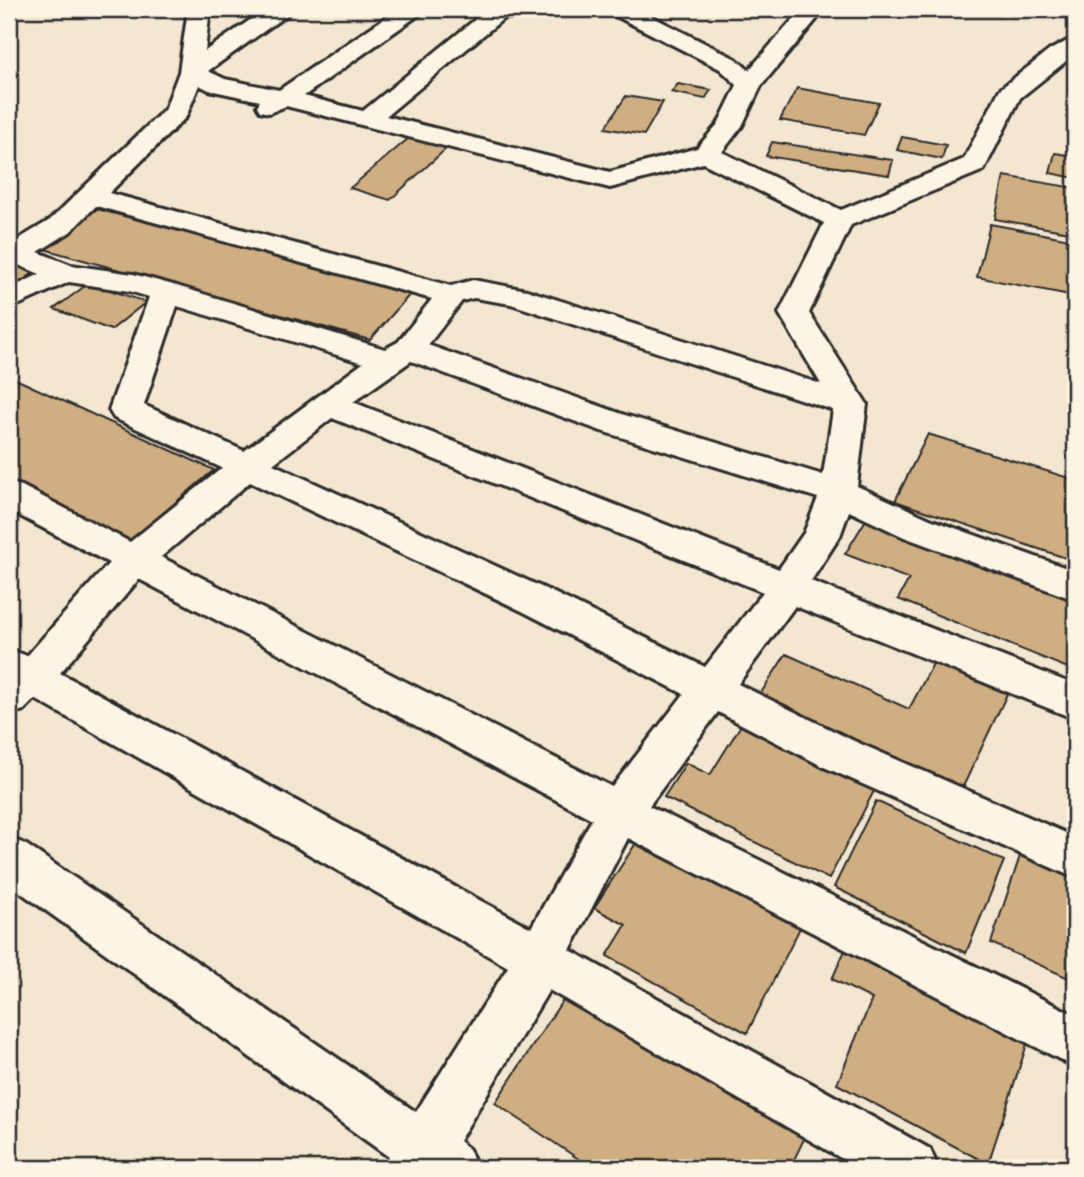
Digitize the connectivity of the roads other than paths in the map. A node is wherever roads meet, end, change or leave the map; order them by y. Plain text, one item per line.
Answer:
1 (199, 9) edge
2 (280, 9) edge
3 (412, 9) edge
4 (544, 9) edge
5 (620, 9) edge
6 (814, 9) edge
7 (1075, 44) edge
8 (191, 72) junction
9 (750, 84) junction
10 (273, 104) junction
11 (368, 120) junction
12 (706, 154) junction
13 (93, 197) junction
14 (840, 220) junction
15 (12, 255) edge
16 (65, 273) junction
17 (166, 292) junction
18 (451, 295) junction
19 (9, 300) edge
20 (398, 355) junction
21 (850, 404) junction
22 (330, 405) junction
23 (246, 467) junction
24 (838, 492) junction
25 (9, 495) edge
26 (134, 559) junction
27 (786, 584) junction
28 (1075, 586) edge
29 (16, 681) edge
30 (710, 690) junction
31 (1075, 703) edge
32 (619, 812) junction
33 (9, 858) edge
34 (1075, 858) edge
35 (540, 959) junction
36 (1075, 1042) edge
37 (428, 1163) edge
38 (911, 1168) edge

1 - 8 street
2 - 8 street
3 - 10 street
4 - 11 street
5 - 9 street
6 - 9 street
7 - 14 street
8 - 10 street
8 - 13 street
9 - 12 street
10 - 11 street
11 - 12 street
12 - 14 street
13 - 15 street
13 - 18 street
14 - 21 street
15 - 16 street
16 - 17 street
16 - 19 street
17 - 20 street
17 - 23 street
18 - 20 street
18 - 21 street
20 - 22 street
20 - 24 street
21 - 24 street
22 - 23 street
22 - 27 street
23 - 26 street
23 - 30 street
24 - 27 street
24 - 28 street
25 - 26 street
26 - 29 street
26 - 32 street
27 - 30 street
27 - 31 street
29 - 35 street
30 - 32 street
30 - 34 street
32 - 35 street
32 - 36 street
33 - 37 street
35 - 37 street
35 - 38 street

